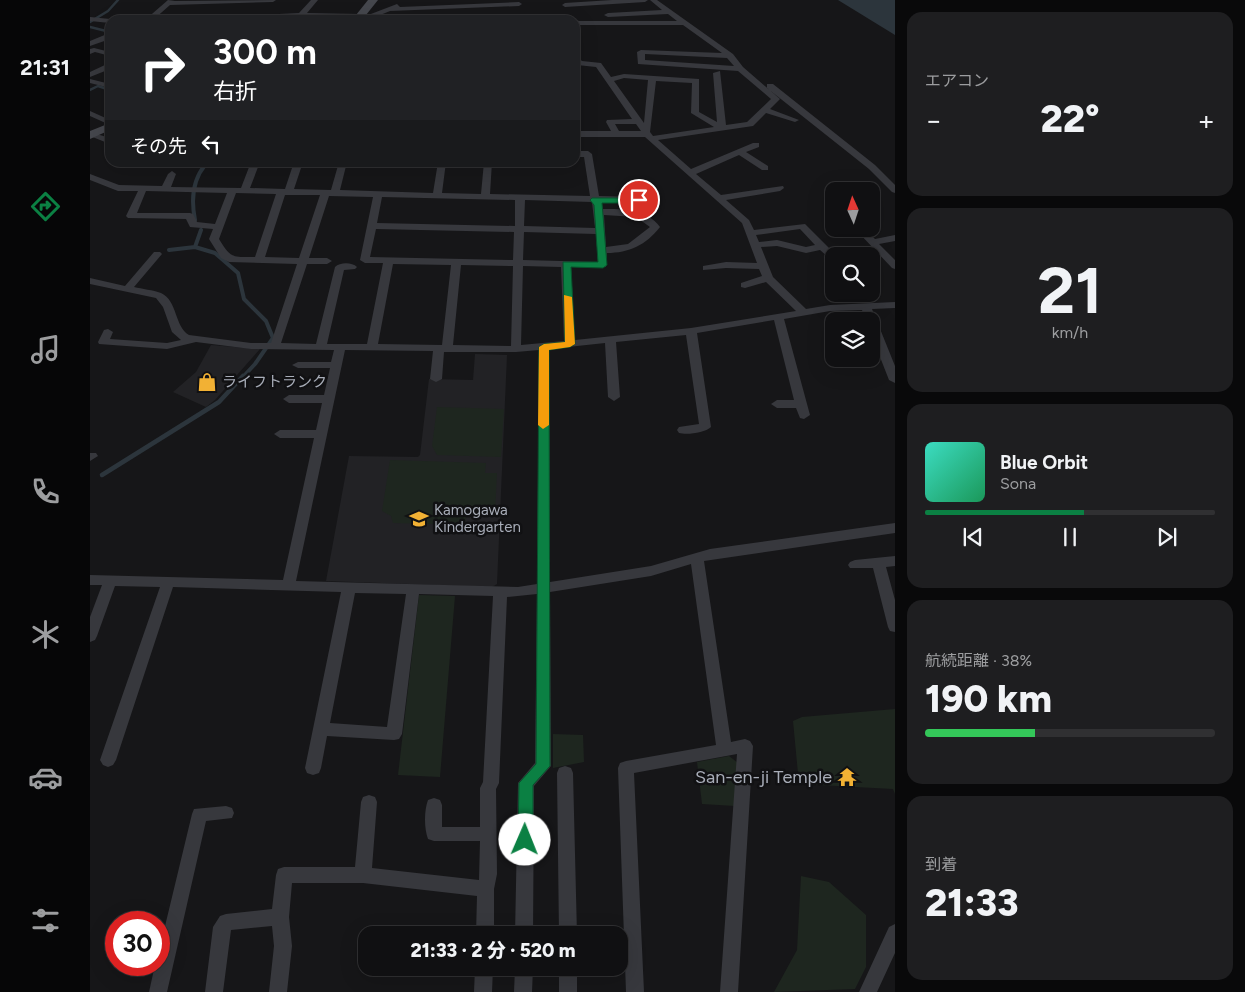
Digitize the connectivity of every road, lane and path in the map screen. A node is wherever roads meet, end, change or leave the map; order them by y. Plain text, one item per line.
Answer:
1 (273, 0) edge
2 (315, 0) edge
3 (373, 0) edge
4 (411, 0) edge
5 (464, 0) edge
6 (645, 0) edge
7 (652, 0) edge
8 (170, 2) edge
9 (519, 2) edge
10 (565, 2) edge
11 (586, 2) edge
12 (457, 6) junction
13 (390, 9) junction
14 (668, 12) junction
15 (628, 14) junction
16 (155, 15) edge
17 (301, 15) edge
18 (363, 15) edge
19 (372, 15) edge
20 (518, 15) edge
21 (566, 15) edge
22 (580, 16) edge
23 (580, 22) edge
24 (632, 23) junction
25 (683, 23) junction
26 (105, 38) edge
27 (90, 44) edge
28 (90, 52) edge
29 (105, 53) edge
30 (729, 56) junction
31 (580, 63) edge
32 (105, 68) edge
33 (740, 69) junction
34 (717, 73) dead end
35 (90, 75) edge
36 (652, 78) junction
37 (610, 80) junction
38 (90, 81) edge
39 (105, 85) edge
40 (765, 110) junction
41 (90, 114) edge
42 (795, 120) dead end
43 (637, 121) junction
44 (105, 122) edge
45 (105, 127) edge
46 (722, 128) junction
47 (616, 133) junction
48 (91, 134) edge
49 (580, 134) edge
50 (648, 135) junction
51 (105, 139) edge
52 (756, 145) dead end
53 (741, 153) junction
54 (580, 154) edge
55 (254, 167) edge
56 (297, 167) edge
57 (341, 167) edge
58 (441, 167) edge
59 (488, 167) edge
60 (765, 168) dead end
61 (690, 173) junction
62 (172, 174) dead end
63 (90, 178) edge
64 (780, 188) dead end
65 (143, 190) junction
66 (165, 190) junction
67 (895, 190) edge
68 (232, 191) junction
69 (244, 192) junction
70 (285, 192) junction
71 (329, 194) junction
72 (378, 195) junction
73 (437, 196) junction
74 (485, 197) junction
75 (520, 198) junction
76 (719, 198) junction
77 (595, 200) junction
78 (639, 200) dead end
79 (599, 212) junction
80 (372, 226) junction
81 (218, 227) junction
82 (519, 230) junction
83 (600, 231) junction
84 (751, 233) junction
85 (868, 238) edge
86 (895, 238) edge
87 (872, 242) junction
88 (756, 245) junction
89 (822, 247) junction
90 (601, 250) junction
91 (825, 250) edge
92 (157, 254) dead end
93 (260, 260) junction
94 (389, 260) junction
95 (302, 261) junction
96 (456, 262) junction
97 (518, 263) junction
98 (566, 264) junction
99 (763, 266) junction
100 (895, 266) edge
101 (340, 267) junction
102 (352, 267) dead end
103 (706, 268) dead end
104 (768, 278) junction
105 (90, 281) edge
106 (745, 285) dead end
107 (128, 288) junction
108 (895, 306) edge
109 (866, 307) junction
110 (803, 312) junction
111 (778, 317) junction
112 (691, 331) junction
113 (193, 340) junction
114 (610, 340) junction
115 (103, 341) dead end
116 (570, 344) junction
117 (268, 346) junction
118 (321, 347) junction
119 (340, 347) junction
120 (544, 347) junction
121 (372, 348) junction
122 (443, 349) junction
123 (516, 349) junction
124 (298, 365) dead end
125 (336, 365) junction
126 (436, 378) dead end
127 (895, 380) edge
128 (614, 397) dead end
129 (289, 399) dead end
130 (329, 399) junction
131 (777, 404) dead end
132 (683, 430) dead end
133 (280, 434) dead end
134 (321, 434) junction
135 (895, 528) edge
136 (697, 557) junction
137 (895, 561) edge
138 (879, 564) junction
139 (854, 565) dead end
140 (90, 580) edge
141 (110, 581) junction
142 (168, 583) junction
143 (288, 586) junction
144 (349, 588) junction
145 (542, 588) junction
146 (413, 590) junction
147 (500, 591) junction
148 (895, 628) edge
149 (90, 636) edge
150 (321, 729) junction
151 (724, 750) junction
152 (108, 760) dead end
153 (313, 768) dead end
154 (566, 773) dead end
155 (369, 802) dead end
156 (434, 805) dead end
157 (226, 813) dead end
158 (487, 834) junction
159 (363, 874) junction
160 (486, 889) junction
161 (280, 917) junction
162 (485, 926) edge
163 (524, 926) edge
164 (568, 926) edge
165 (895, 933) edge
166 (484, 976) edge
167 (524, 976) edge
168 (568, 976) edge
169 (158, 992) edge
170 (214, 992) edge
171 (278, 992) edge
172 (483, 992) edge
173 (523, 992) edge
174 (568, 992) edge
175 (635, 992) edge
176 (729, 992) edge
177 (868, 992) edge

1 - 8 street
2 - 17 street
3 - 18 main road
4 - 13 street
5 - 12 street
6 - 11 street
7 - 14 street
8 - 16 street
9 - 12 street
9 - 20 street
10 - 11 street
10 - 21 street
12 - 13 street
13 - 19 street
14 - 15 street
14 - 25 street
15 - 22 street
15 - 24 street
23 - 24 street
24 - 25 street
25 - 30 street
26 - 27 street
28 - 29 street
30 - 33 street
30 - 33 street
30 - 67 street
31 - 37 street
32 - 35 street
33 - 40 street
34 - 46 street
36 - 37 street
36 - 46 street
36 - 50 street
37 - 43 street
38 - 39 street
40 - 42 street
40 - 46 street
41 - 44 street
43 - 47 street
43 - 50 street
45 - 48 main road
46 - 50 street
47 - 49 street
47 - 50 street
48 - 51 street
50 - 61 street
52 - 53 street
53 - 60 street
53 - 61 street
54 - 77 street
55 - 69 street
56 - 70 street
57 - 71 street
58 - 73 street
59 - 74 street
61 - 76 street
62 - 66 street
63 - 65 street
64 - 76 street
65 - 66 street
65 - 81 street
66 - 68 street
68 - 69 street
68 - 81 street
69 - 70 street
70 - 71 street
70 - 93 street
71 - 72 street
71 - 95 street
72 - 73 street
72 - 80 street
73 - 74 street
74 - 75 street
75 - 77 street
75 - 82 street
76 - 84 street
77 - 78 street
77 - 79 street
79 - 83 street
79 - 90 street
80 - 82 street
80 - 94 street
81 - 93 street
82 - 83 street
82 - 97 street
83 - 90 street
84 - 88 street
84 - 89 street
85 - 87 street
86 - 87 street
87 - 100 street
88 - 89 street
88 - 99 street
89 - 91 street
90 - 98 street
92 - 107 street
93 - 95 street
94 - 96 street
94 - 121 street
95 - 101 street
95 - 117 street
96 - 97 street
96 - 122 street
97 - 98 street
97 - 123 street
98 - 116 street
99 - 103 street
99 - 104 street
101 - 102 street
101 - 118 street
104 - 106 street
104 - 110 street
105 - 107 street
107 - 113 street
108 - 109 street
109 - 110 street
109 - 127 street
110 - 111 street
111 - 112 street
111 - 131 street
112 - 114 street
112 - 132 street
113 - 115 street
113 - 117 street
114 - 116 street
114 - 128 street
116 - 120 street
117 - 118 street
118 - 119 street
119 - 121 street
119 - 125 street
120 - 123 street
120 - 145 street
121 - 122 street
122 - 123 street
122 - 126 street
124 - 125 street
125 - 130 street
129 - 130 street
130 - 134 street
133 - 134 street
134 - 143 street
135 - 136 street
136 - 145 street
136 - 151 street
137 - 138 street
138 - 139 street
138 - 148 street
140 - 141 street
141 - 142 street
141 - 149 street
142 - 143 street
142 - 152 street
143 - 144 street
144 - 146 street
144 - 150 street
145 - 147 street
145 - 163 street
146 - 147 street
146 - 150 street
147 - 158 street
150 - 153 street
151 - 175 street
151 - 176 street
154 - 164 street
155 - 159 street
156 - 158 street
157 - 169 street
158 - 160 street
159 - 160 street
159 - 161 street
160 - 162 street
161 - 170 street
161 - 171 street
165 - 177 street
166 - 172 street
167 - 173 street
168 - 174 street

